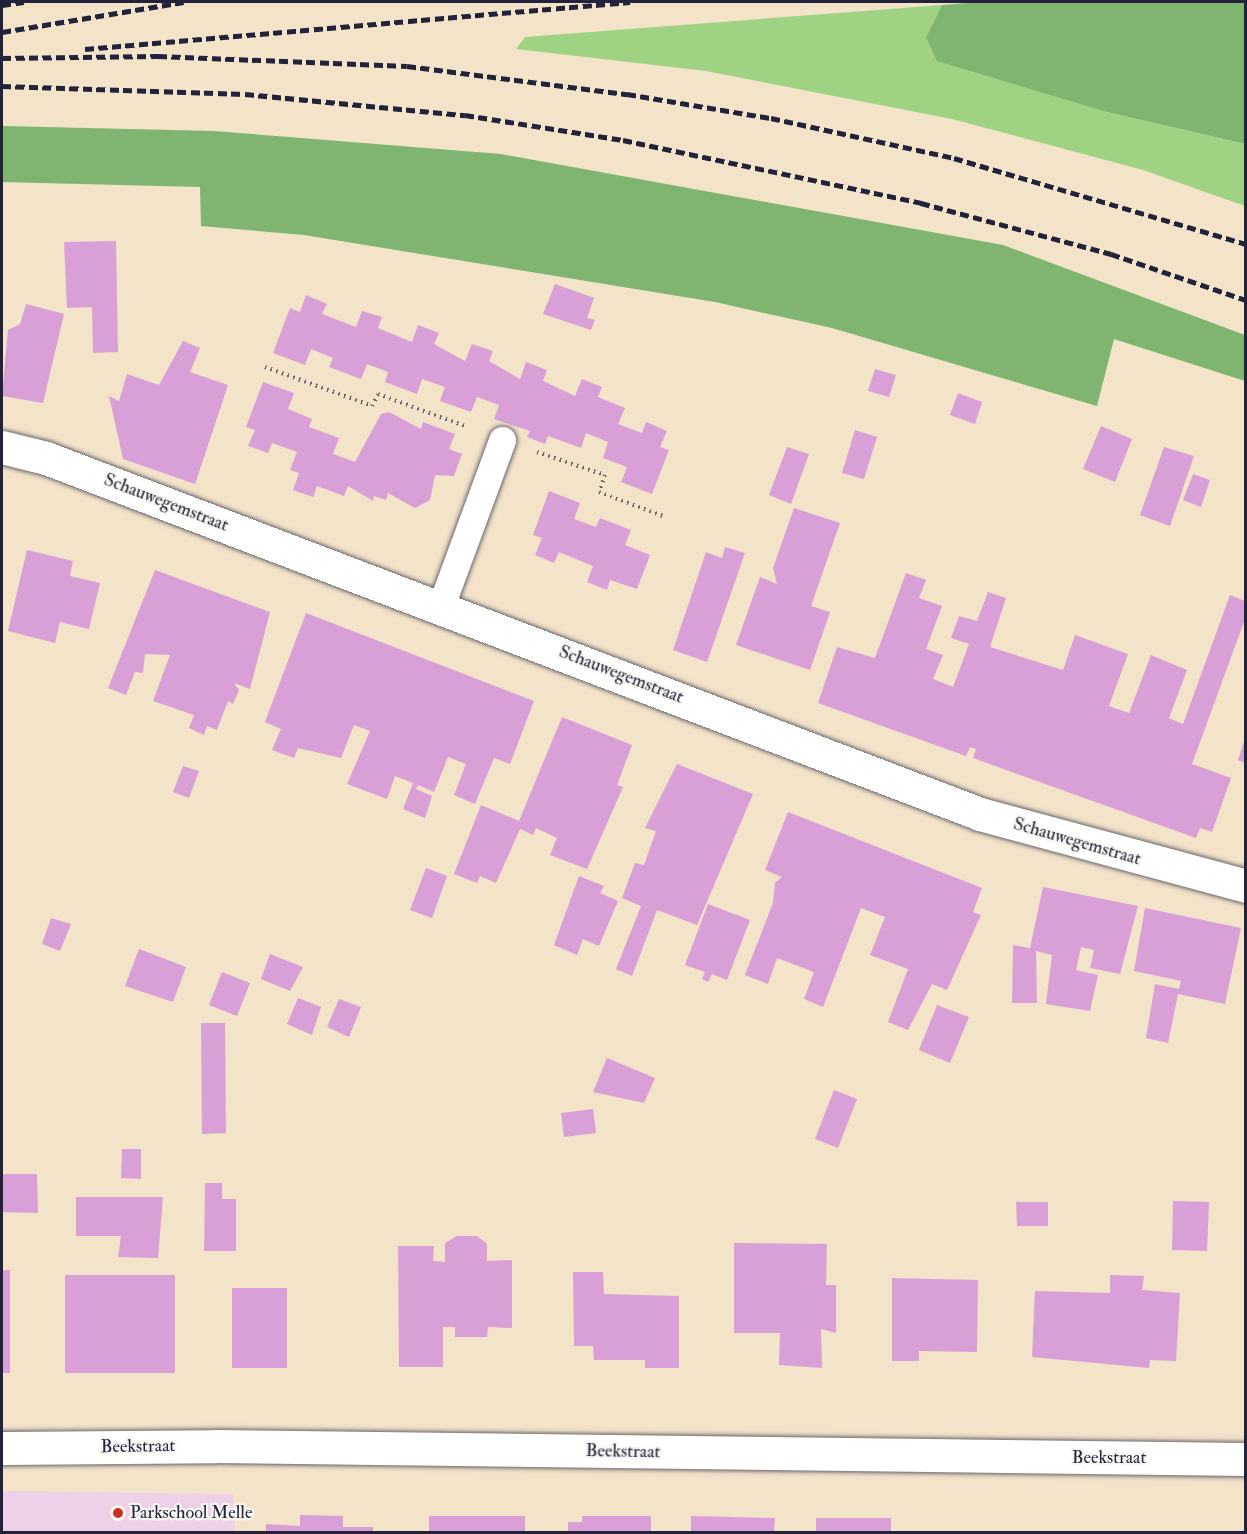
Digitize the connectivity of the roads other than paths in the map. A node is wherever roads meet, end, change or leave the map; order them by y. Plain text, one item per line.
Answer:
1 (502, 440) dead end
2 (2, 447) edge
3 (441, 606) junction
4 (1245, 886) edge
5 (2, 1448) edge
6 (1245, 1459) edge

1 - 3 lane
2 - 3 street, Schauwegemstraat
3 - 4 street, Schauwegemstraat
5 - 6 street, Beekstraat

